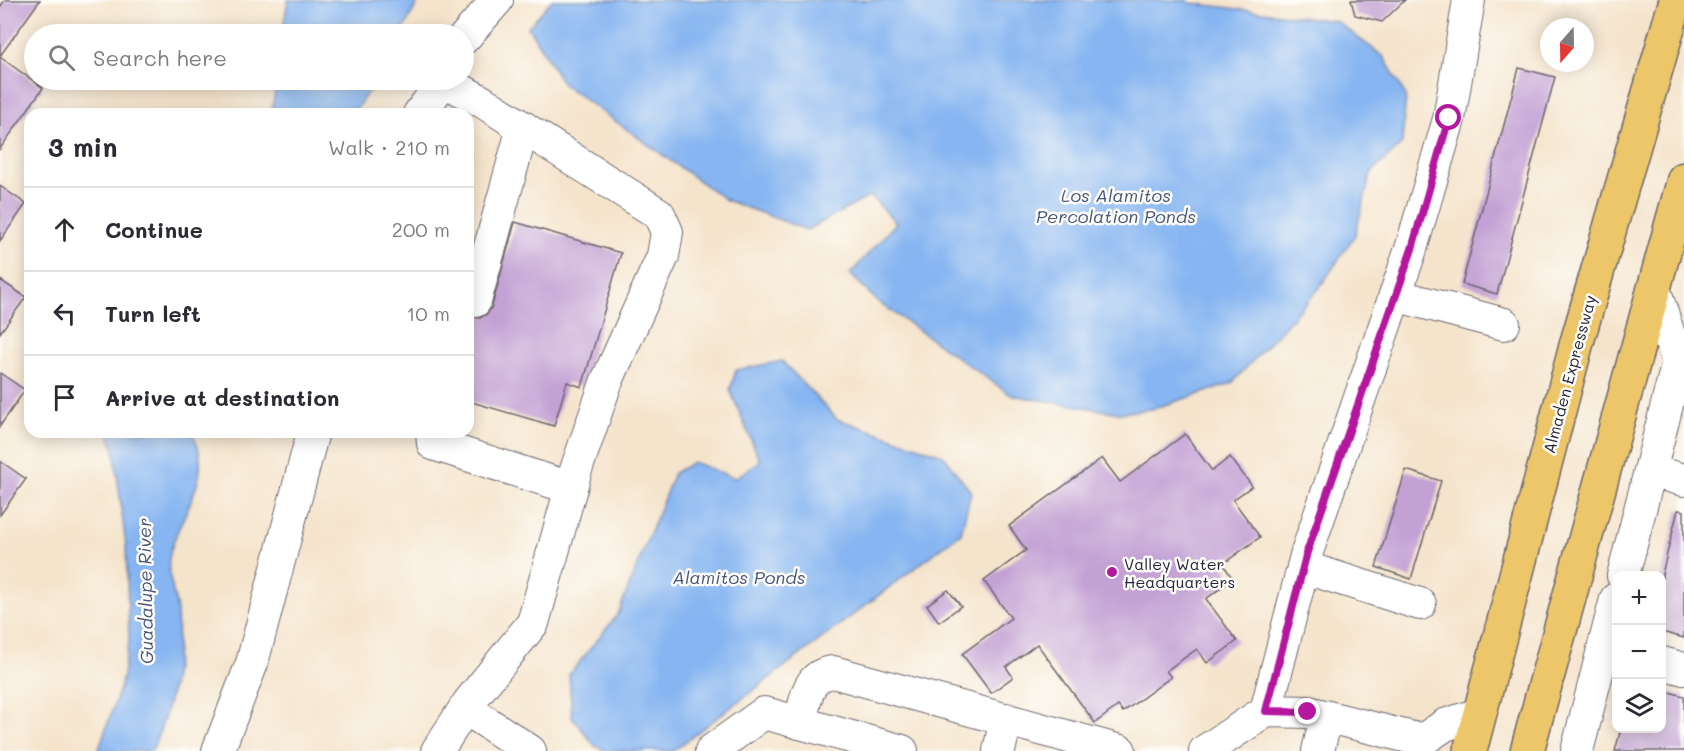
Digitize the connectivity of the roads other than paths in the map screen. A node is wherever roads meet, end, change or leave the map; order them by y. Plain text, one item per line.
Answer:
1 (497, 0) edge
2 (1469, 0) edge
3 (1676, 0) edge
4 (474, 26) edge
5 (436, 90) edge
6 (460, 90) edge
7 (423, 108) edge
8 (523, 127) junction
9 (1684, 179) edge
10 (1654, 288) junction
11 (1395, 295) junction
12 (475, 301) dead end
13 (1504, 324) dead end
14 (311, 438) edge
15 (432, 438) edge
16 (1650, 471) junction
17 (1684, 480) edge
18 (571, 488) junction
19 (1303, 567) junction
20 (1624, 571) edge
21 (1420, 604) dead end
22 (1613, 625) edge
23 (1610, 650) edge
24 (1666, 664) edge
25 (1684, 669) edge
26 (465, 708) junction
27 (1266, 711) junction
28 (1479, 714) junction
29 (1006, 719) junction
30 (800, 723) junction
31 (1322, 735) edge
32 (218, 751) edge
33 (437, 751) edge
34 (530, 751) edge
35 (711, 751) edge
36 (902, 751) edge
37 (999, 751) edge
38 (1120, 751) edge
39 (1205, 751) edge
40 (1378, 751) edge
41 (1470, 751) edge
42 (1527, 751) edge
43 (1577, 751) edge

1 - 4 street
2 - 11 street
3 - 28 main road, Almaden Expressway
5 - 7 street
6 - 8 street
8 - 12 street
8 - 18 street
9 - 10 main road
10 - 16 street
10 - 42 main road
11 - 13 street
11 - 19 street
14 - 32 street
15 - 18 street
16 - 17 street
16 - 20 street
18 - 26 street
19 - 21 street
19 - 27 street
22 - 23 street
23 - 43 street
24 - 25 street
26 - 33 street
26 - 34 street
27 - 31 street
27 - 39 street
28 - 31 street
28 - 41 main road, Almaden Expressway
29 - 30 street
29 - 37 street
29 - 38 street
30 - 35 street
30 - 36 street
31 - 40 street

